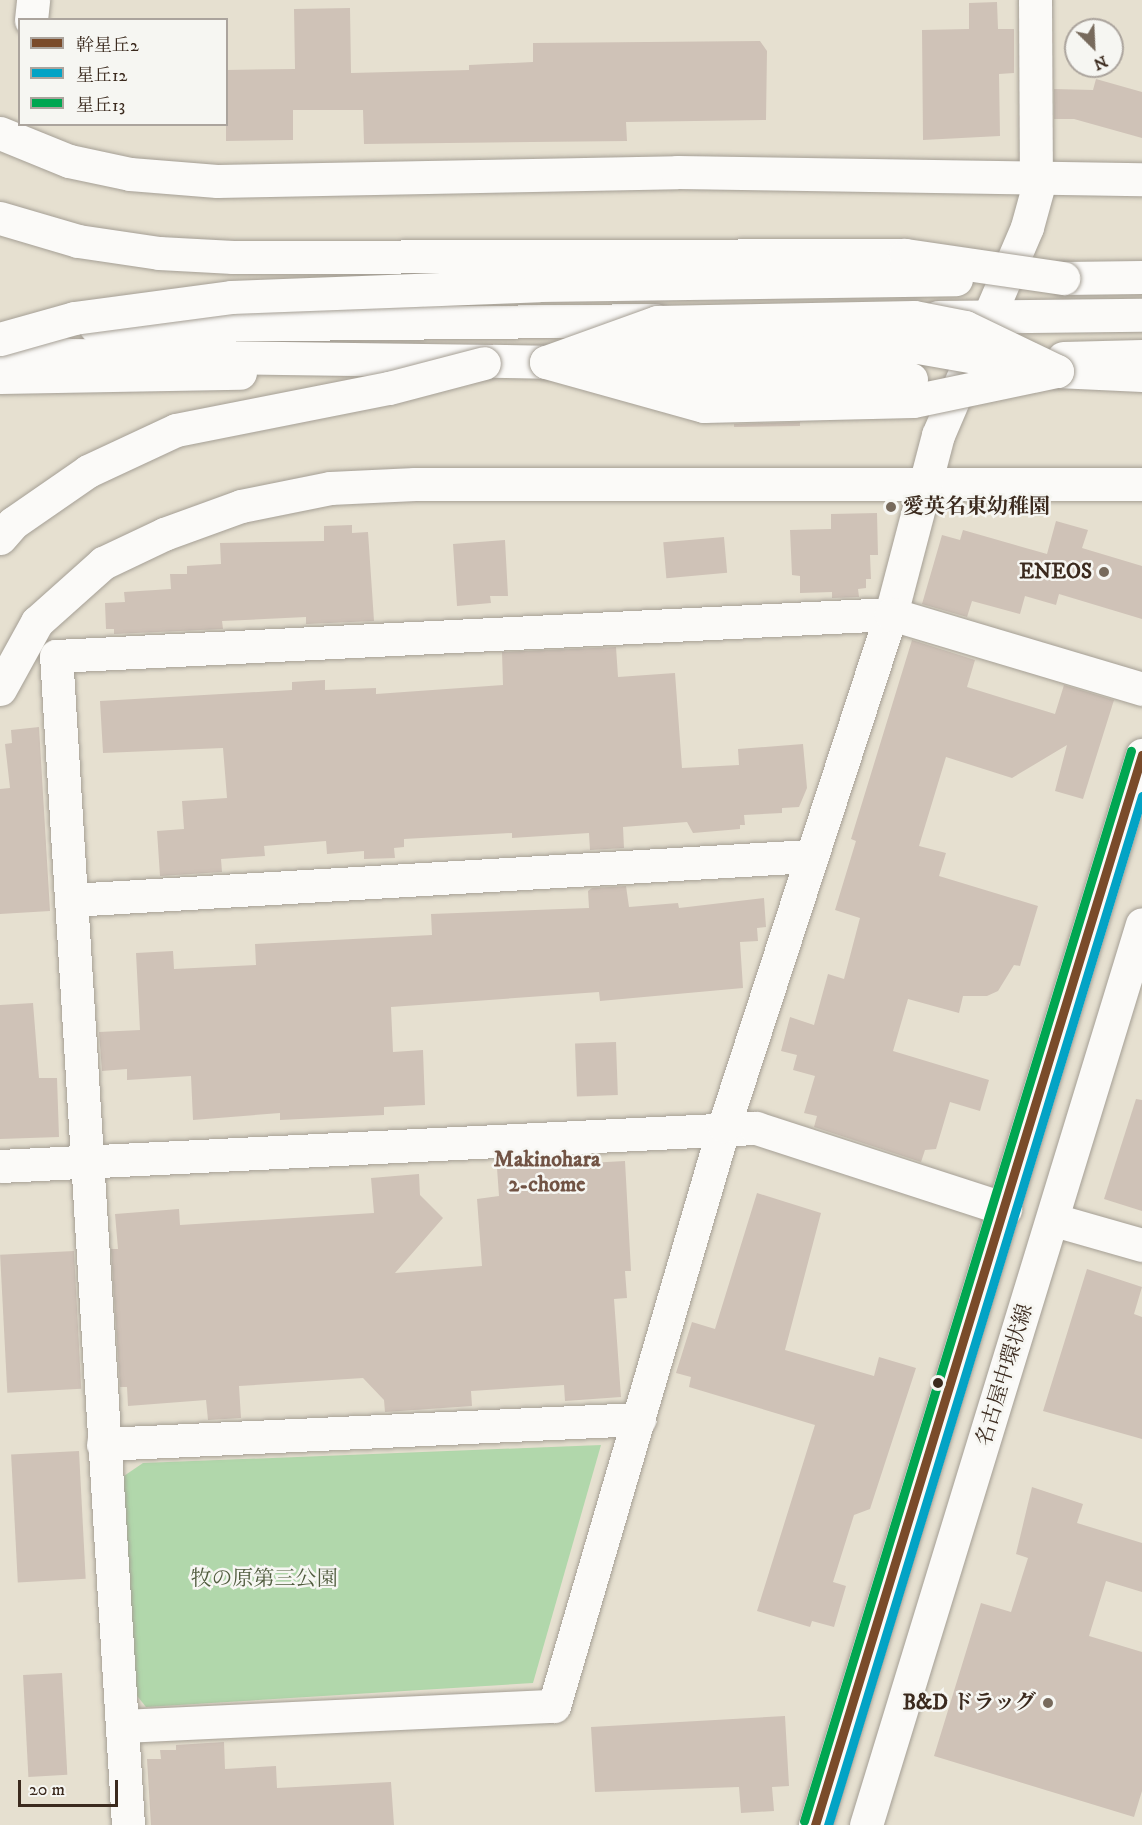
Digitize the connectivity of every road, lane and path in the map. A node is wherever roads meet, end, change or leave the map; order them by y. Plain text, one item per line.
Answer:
1 (33, 0) edge
2 (1035, 0) edge
3 (31, 18) edge
4 (14, 134) edge
5 (1039, 176) junction
6 (1142, 179) edge
7 (0, 218) edge
8 (1142, 277) edge
9 (1063, 278) junction
10 (1142, 315) edge
11 (989, 316) junction
12 (0, 327) edge
13 (0, 339) edge
14 (0, 346) edge
15 (1142, 356) edge
16 (970, 360) junction
17 (546, 362) junction
18 (484, 363) junction
19 (1057, 371) junction
20 (1142, 375) edge
21 (0, 377) edge
22 (1142, 484) edge
23 (926, 485) junction
24 (0, 538) edge
25 (891, 614) junction
26 (33, 630) junction
27 (56, 656) junction
28 (0, 689) edge
29 (1142, 689) edge
30 (1142, 755) edge
31 (809, 856) junction
32 (71, 900) junction
33 (1142, 924) edge
34 (724, 1126) junction
35 (86, 1162) junction
36 (0, 1166) edge
37 (1005, 1209) junction
38 (1054, 1220) junction
39 (1142, 1245) edge
40 (639, 1419) junction
41 (103, 1444) junction
42 (123, 1726) junction
43 (128, 1825) edge
44 (815, 1825) edge
45 (866, 1825) edge

1 - 3 main road
2 - 5 main road
4 - 5 main road
5 - 6 main road
5 - 11 main road
7 - 9 main road, bridge
8 - 9 main road
9 - 13 main road, bridge
10 - 11 main road
11 - 12 main road
11 - 16 main road
14 - 18 main road, bridge
15 - 16 main road
16 - 21 main road
16 - 23 main road
17 - 18 main road
17 - 19 main road, bridge
17 - 19 main road, bridge
18 - 24 main road, bridge
19 - 20 main road
22 - 23 main road
23 - 25 main road
23 - 26 main road
25 - 27 main road
25 - 29 main road
25 - 31 main road
26 - 27 main road
26 - 28 main road
27 - 32 main road
30 - 37 main road
31 - 32 main road
31 - 34 main road
32 - 35 main road
33 - 38 main road, 名古屋中環状線
34 - 35 main road
34 - 37 main road
34 - 40 main road
35 - 36 main road
35 - 41 main road
37 - 44 main road
38 - 39 main road
38 - 45 main road, 名古屋中環状線
40 - 41 main road
40 - 42 main road
41 - 42 main road
42 - 43 main road

